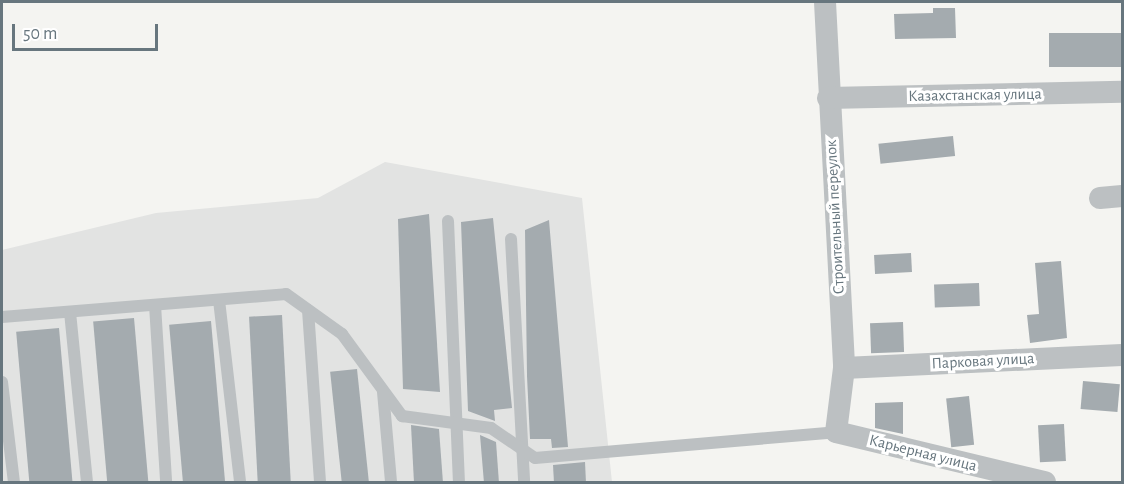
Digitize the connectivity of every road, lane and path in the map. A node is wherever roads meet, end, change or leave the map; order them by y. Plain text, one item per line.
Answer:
1 (825, 2) edge
2 (1122, 92) edge
3 (828, 98) junction
4 (1122, 196) edge
5 (1100, 198) dead end
6 (448, 221) dead end
7 (511, 239) dead end
8 (219, 300) junction
9 (155, 305) junction
10 (308, 310) junction
11 (70, 312) junction
12 (2, 317) edge
13 (1122, 355) edge
14 (844, 368) junction
15 (2, 382) edge
16 (383, 391) junction
17 (454, 423) junction
18 (836, 432) junction
19 (518, 447) junction
20 (14, 483) edge
21 (87, 483) edge
22 (166, 483) edge
23 (240, 483) edge
24 (320, 483) edge
25 (390, 483) edge
26 (459, 483) edge
27 (524, 483) edge
28 (1045, 483) edge

1 - 3 street, Строительный переулок
2 - 3 street, Казахстанская улица
3 - 14 street, Строительный переулок
4 - 5 street
6 - 17 lane
7 - 19 lane
8 - 9 lane
8 - 10 lane
8 - 23 lane
9 - 11 lane
9 - 22 lane
10 - 16 lane
10 - 24 lane
11 - 12 lane
11 - 21 lane
13 - 14 street, Парковая улица
14 - 18 street, Строительный переулок
15 - 20 lane
16 - 17 lane
16 - 25 lane
17 - 19 lane
17 - 26 lane
18 - 19 lane
18 - 28 street, Карьерная улица
19 - 27 lane

